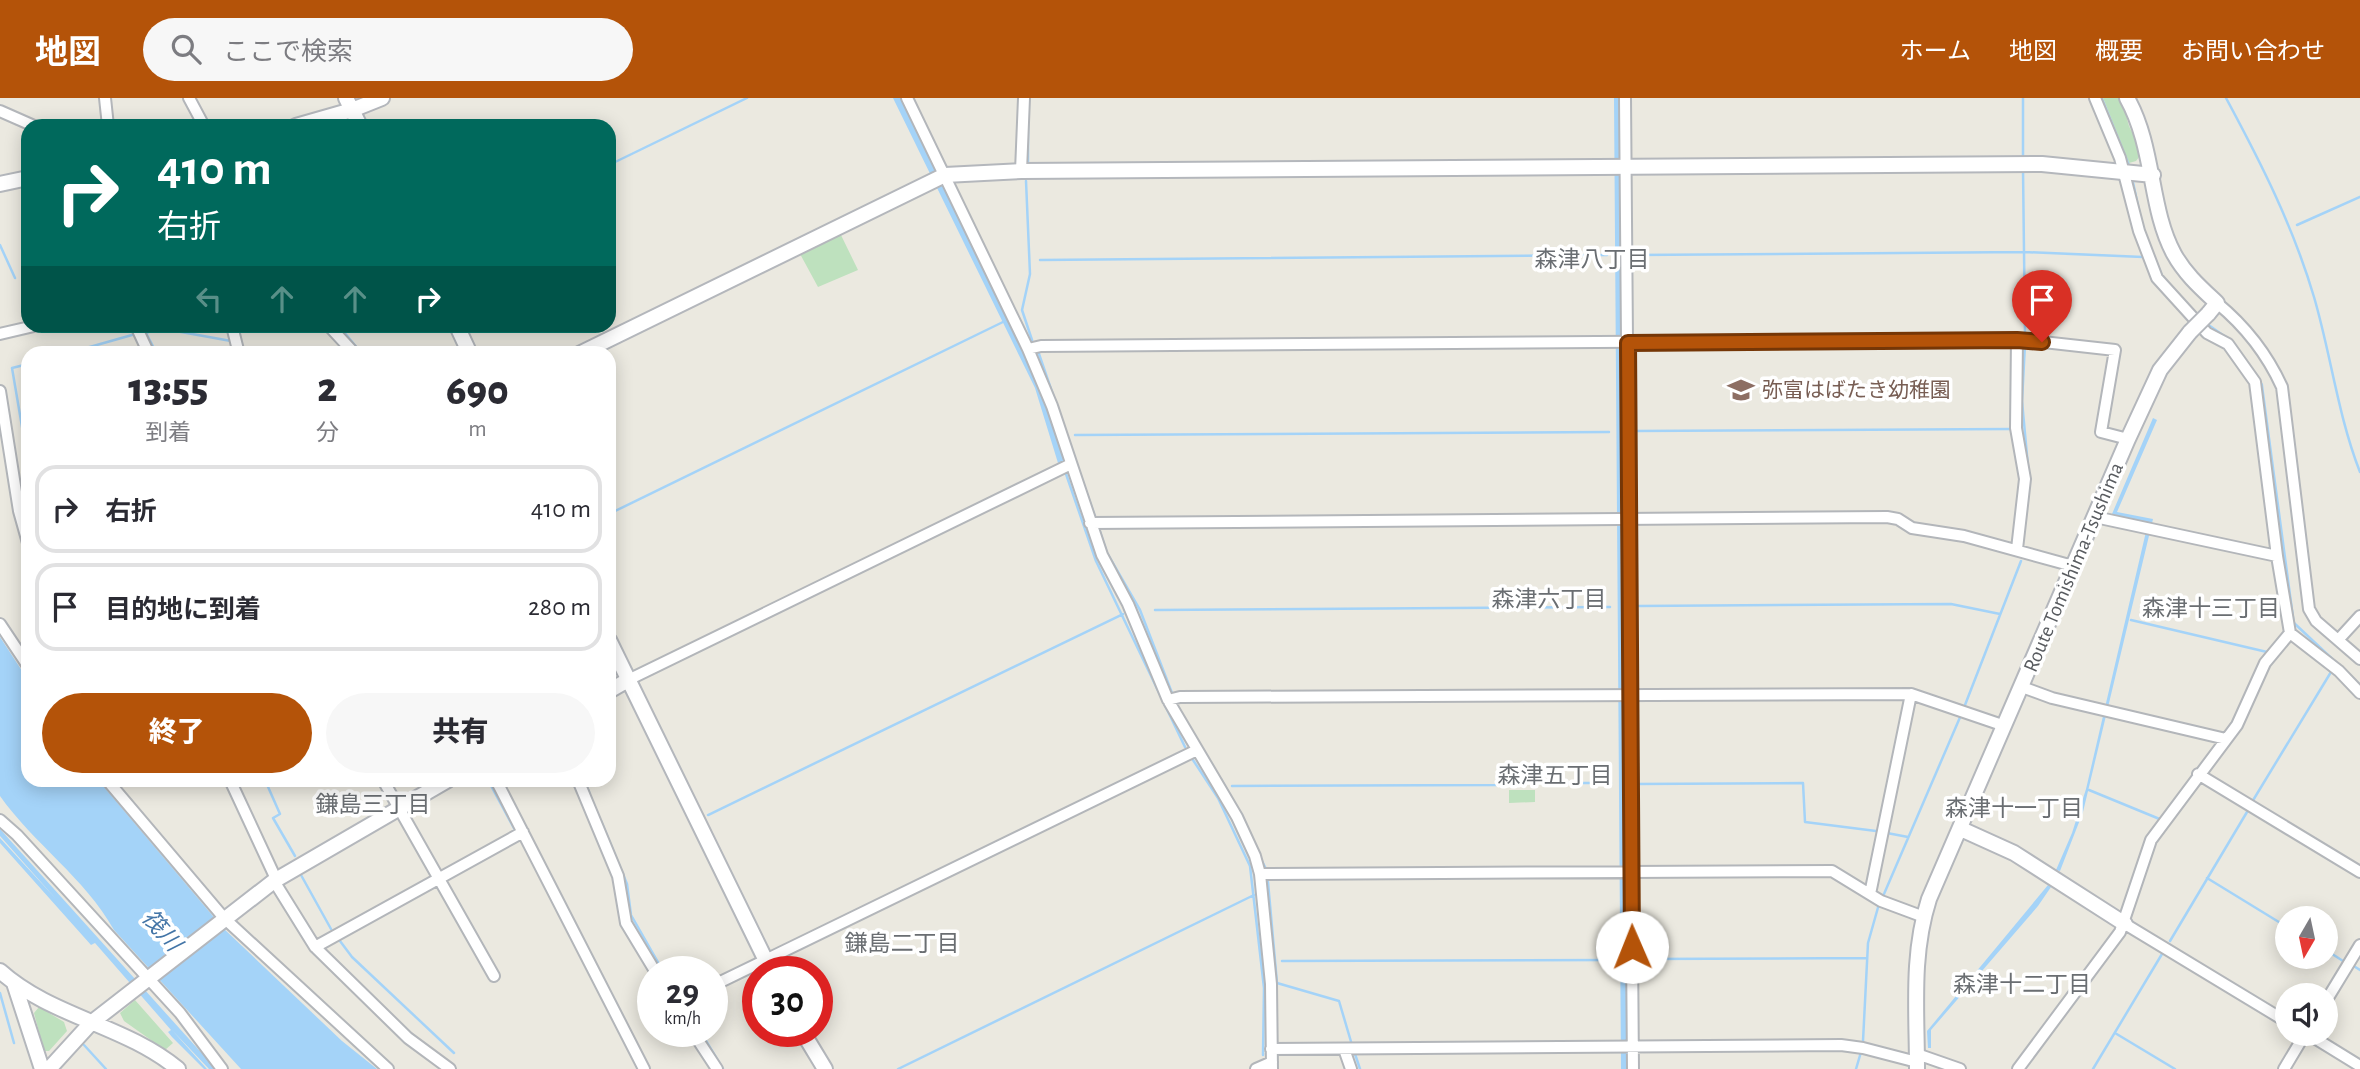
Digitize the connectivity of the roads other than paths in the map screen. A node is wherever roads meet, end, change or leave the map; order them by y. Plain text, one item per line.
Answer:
1 (105, 98) edge
2 (189, 98) edge
3 (382, 98) edge
4 (907, 98) edge
5 (1024, 98) edge
6 (1625, 98) edge
7 (2095, 98) edge
8 (2127, 98) edge
9 (349, 104) edge
10 (0, 111) edge
11 (107, 119) edge
12 (200, 119) edge
13 (313, 119) edge
14 (21, 120) edge
15 (1618, 167) junction
16 (1021, 171) junction
17 (2127, 172) junction
18 (2153, 174) junction
19 (939, 178) junction
20 (21, 180) edge
21 (0, 184) edge
22 (2212, 309) junction
23 (21, 329) edge
24 (336, 333) edge
25 (0, 334) edge
26 (2017, 340) junction
27 (1622, 343) junction
28 (348, 346) edge
29 (595, 346) edge
30 (1028, 349) junction
31 (0, 391) edge
32 (2128, 439) junction
33 (1069, 465) junction
34 (2095, 517) junction
35 (21, 518) edge
36 (1624, 518) junction
37 (1090, 523) junction
38 (2017, 549) junction
39 (2277, 556) junction
40 (2073, 566) junction
41 (2360, 615) edge
42 (0, 624) edge
43 (2290, 633) junction
44 (2339, 639) junction
45 (616, 655) edge
46 (21, 656) edge
47 (2360, 659) edge
48 (628, 680) junction
49 (616, 687) edge
50 (2021, 687) junction
51 (2360, 693) edge
52 (1911, 694) junction
53 (1631, 696) junction
54 (1168, 700) junction
55 (2005, 726) junction
56 (2226, 739) junction
57 (1195, 751) junction
58 (2198, 774) junction
59 (113, 787) edge
60 (233, 787) edge
61 (387, 787) edge
62 (436, 787) edge
63 (500, 787) edge
64 (581, 787) edge
65 (399, 809) junction
66 (0, 820) edge
67 (1961, 829) junction
68 (523, 832) junction
69 (1626, 871) junction
70 (2360, 872) edge
71 (1260, 874) junction
72 (439, 879) junction
73 (275, 880) junction
74 (1870, 894) junction
75 (1923, 917) junction
76 (224, 918) junction
77 (2125, 923) junction
78 (2360, 945) edge
79 (315, 947) junction
80 (646, 956) edge
81 (764, 956) edge
82 (786, 956) edge
83 (0, 971) edge
84 (494, 976) dead end
85 (14, 983) junction
86 (2337, 983) edge
87 (142, 985) junction
88 (2275, 1015) edge
89 (90, 1023) junction
90 (2298, 1046) edge
91 (2326, 1046) edge
92 (703, 1047) edge
93 (812, 1047) edge
94 (1628, 1048) junction
95 (1271, 1049) junction
96 (1345, 1049) junction
97 (1917, 1062) edge
98 (1272, 1065) edge
99 (2360, 1066) edge
100 (43, 1069) edge
101 (178, 1069) edge
102 (222, 1069) edge
103 (388, 1069) edge
104 (450, 1069) edge
105 (644, 1069) edge
106 (717, 1069) edge
107 (825, 1069) edge
108 (1256, 1069) edge
109 (1351, 1069) edge
110 (1633, 1069) edge
111 (1960, 1069) edge
112 (2018, 1069) edge
113 (2284, 1069) edge

1 - 11 street
2 - 12 street
3 - 9 street
4 - 19 street
5 - 16 street
6 - 15 street
7 - 17 street
8 - 18 street
9 - 13 street
10 - 14 street
15 - 16 street
15 - 17 street
15 - 27 street
16 - 19 street
17 - 18 street
17 - 39 street
18 - 22 street
19 - 29 street
19 - 30 street
20 - 21 street
22 - 32 street, Route Tomishima-Tsushima, bridge
22 - 44 street
23 - 25 street
24 - 28 street
26 - 27 street
26 - 32 street
26 - 38 street
27 - 30 street
27 - 36 street
30 - 33 street
31 - 35 street
32 - 34 street, Route Tomishima-Tsushima
33 - 37 street
33 - 48 street
34 - 39 street
34 - 40 street, Route Tomishima-Tsushima
36 - 37 street
36 - 38 street
36 - 53 street
37 - 54 street
38 - 40 street
39 - 43 street
40 - 50 street, Route Tomishima-Tsushima
41 - 44 street
42 - 46 street
43 - 51 street
43 - 56 street
44 - 47 street
45 - 48 street
48 - 49 street
48 - 81 street
50 - 55 street, Route Tomishima-Tsushima
50 - 56 street
52 - 53 street
52 - 55 street
52 - 74 street
53 - 54 street
53 - 69 street
54 - 57 street
55 - 67 street, Route Tomishima-Tsushima
56 - 58 street
57 - 71 street
57 - 82 street
58 - 70 street
58 - 77 street
59 - 76 street
60 - 73 street
61 - 65 street
62 - 65 street
63 - 68 street
64 - 80 street
65 - 72 street
65 - 73 street
66 - 87 street
67 - 75 street, Route Tomishima-Tsushima
67 - 77 street
68 - 72 street
68 - 105 street
69 - 71 street
69 - 74 street
69 - 94 street
71 - 95 street
72 - 79 street
72 - 84 street
73 - 76 street
73 - 79 street
74 - 75 street
75 - 97 street, Route Tomishima-Tsushima
76 - 87 street
76 - 103 street
77 - 88 street
77 - 112 street
78 - 86 street
79 - 104 street
83 - 85 street
85 - 89 street
85 - 100 street
87 - 89 street
87 - 102 street
89 - 100 street
89 - 101 street
90 - 113 street
91 - 99 street
92 - 106 street
93 - 107 street
94 - 96 street
94 - 97 street
94 - 110 street
95 - 96 street
95 - 98 street
96 - 109 street
97 - 111 street
98 - 108 street

